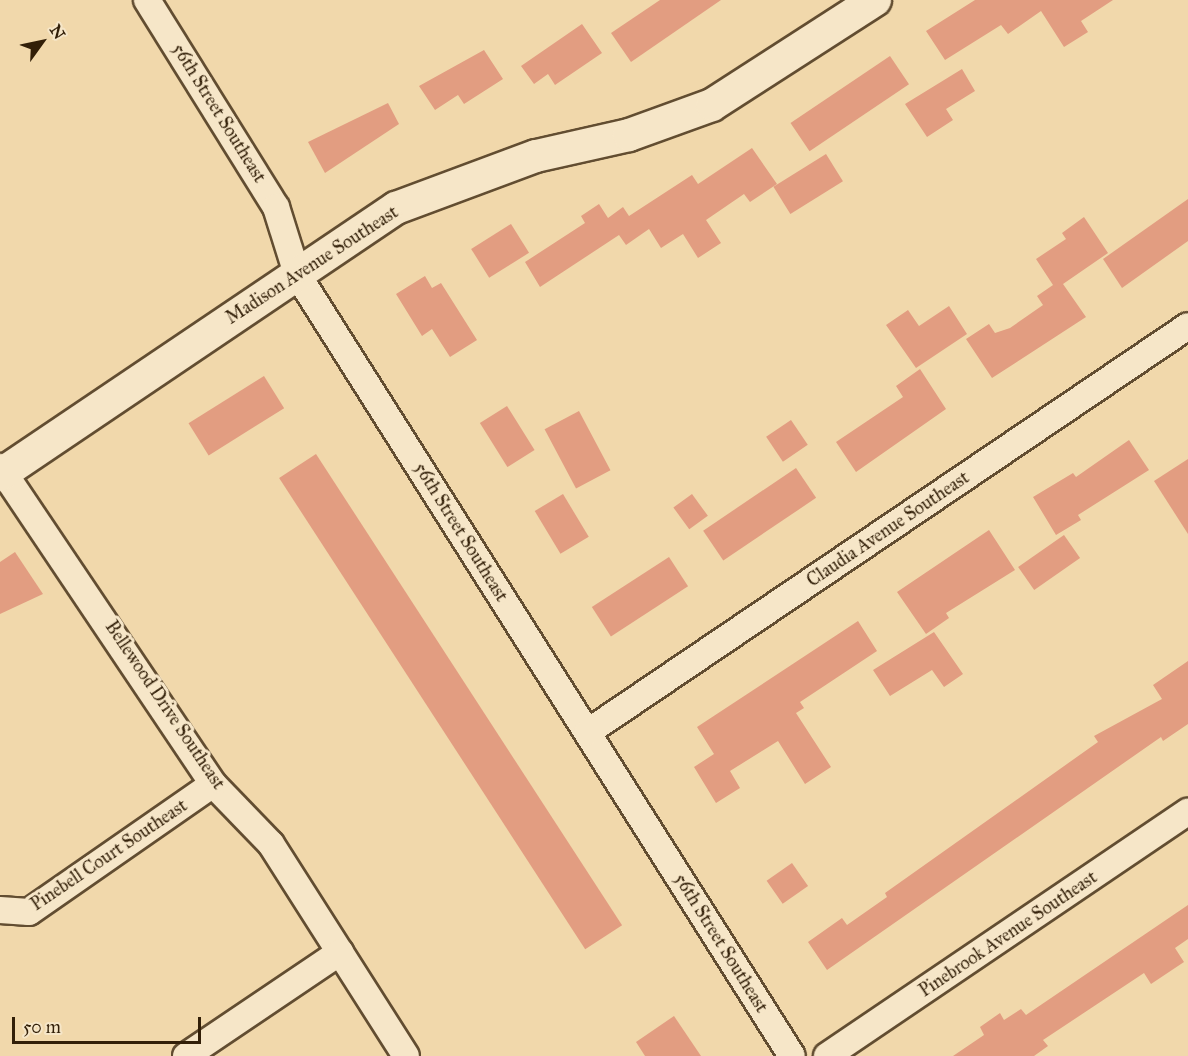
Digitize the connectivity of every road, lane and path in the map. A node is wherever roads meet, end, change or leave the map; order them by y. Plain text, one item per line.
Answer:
1 (147, 0) edge
2 (875, 0) edge
3 (297, 274) junction
4 (1188, 326) edge
5 (1, 472) edge
6 (588, 732) junction
7 (213, 784) junction
8 (1188, 812) edge
9 (0, 910) edge
10 (340, 952) junction
11 (186, 1056) edge
12 (406, 1056) edge
13 (792, 1056) edge
14 (827, 1056) edge

1 - 3 street, 56th Street Southeast
2 - 3 street, Madison Avenue Southeast
3 - 5 street, Madison Avenue Southeast
3 - 6 street, 56th Street Southeast
4 - 6 street, Claudia Avenue Southeast
5 - 7 street, Bellewood Drive Southeast
6 - 13 street, 56th Street Southeast
7 - 9 street, Pinebell Court Southeast
7 - 10 street, Bellewood Drive Southeast
8 - 14 street, Pinebrook Avenue Southeast
10 - 11 street
10 - 12 street, Bellewood Drive Southeast

